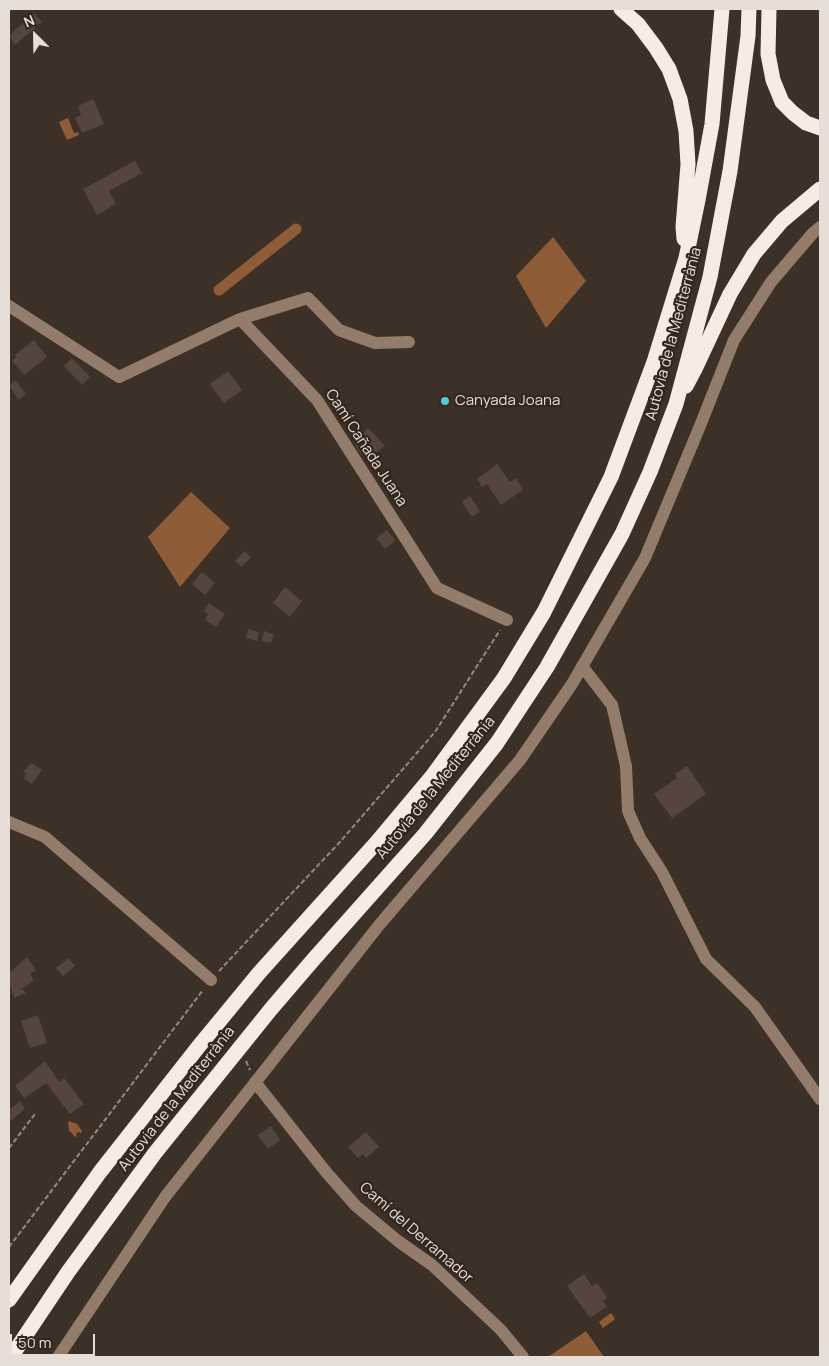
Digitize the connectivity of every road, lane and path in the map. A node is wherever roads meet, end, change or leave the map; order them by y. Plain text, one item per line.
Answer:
1 (621, 9) edge
2 (722, 9) edge
3 (749, 9) edge
4 (769, 9) edge
5 (820, 128) edge
6 (820, 188) edge
7 (820, 228) edge
8 (686, 258) junction
9 (9, 306) edge
10 (240, 320) junction
11 (408, 342) dead end
12 (676, 404) junction
13 (507, 620) joint
14 (582, 666) junction
15 (9, 822) edge
16 (211, 980) junction
17 (255, 1082) junction
18 (820, 1099) edge
19 (35, 1114) dead end
20 (9, 1148) edge
21 (9, 1247) edge
22 (9, 1300) edge
23 (11, 1357) edge
24 (58, 1357) edge
25 (523, 1357) edge

1 - 8 highway
2 - 8 highway, Autovia de la Mediterrània
3 - 12 highway, Autovia de la Mediterrània
4 - 5 highway
6 - 12 highway
7 - 14 street
8 - 22 highway, Autovia de la Mediterrània
9 - 10 street
10 - 11 street
10 - 13 street, Camí Cañada Juana
12 - 23 highway, Autovia de la Mediterrània
13 - 16 path
14 - 17 street
14 - 18 street
15 - 16 street
16 - 21 path
17 - 24 street
17 - 25 street, Camí del Derramador
19 - 20 path

